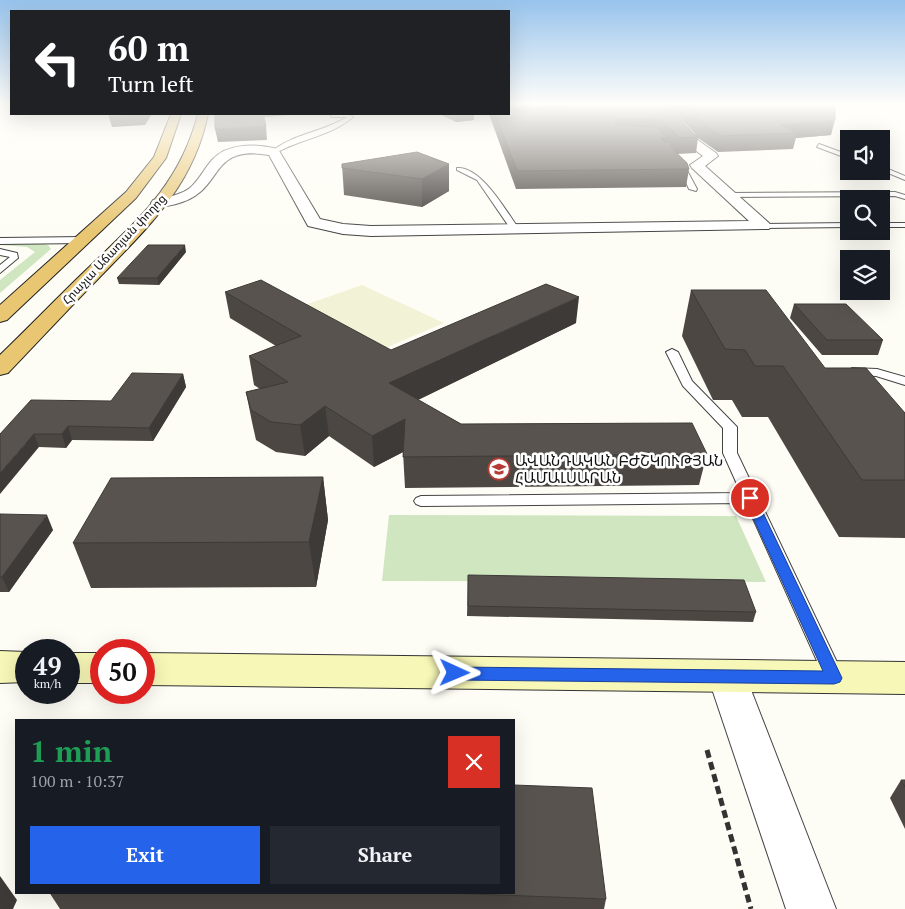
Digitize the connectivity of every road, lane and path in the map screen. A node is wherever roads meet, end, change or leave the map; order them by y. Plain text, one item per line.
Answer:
1 (164, 147) edge
2 (194, 147) edge
3 (280, 147) edge
4 (700, 147) edge
5 (824, 147) edge
6 (274, 152) junction
7 (840, 153) edge
8 (676, 159) edge
9 (697, 165) junction
10 (682, 166) junction
11 (459, 169) dead end
12 (890, 172) edge
13 (905, 178) edge
14 (693, 189) dead end
15 (729, 195) junction
16 (905, 197) edge
17 (158, 203) junction
18 (840, 225) edge
19 (890, 225) edge
20 (905, 225) edge
21 (763, 226) junction
22 (515, 229) junction
23 (84, 240) junction
24 (0, 241) edge
25 (0, 252) edge
26 (0, 270) edge
27 (0, 316) edge
28 (672, 352) dead end
29 (0, 368) edge
30 (842, 371) edge
31 (905, 382) edge
32 (750, 498) junction
33 (421, 501) dead end
34 (0, 667) edge
35 (15, 667) edge
36 (155, 669) edge
37 (727, 677) junction
38 (834, 678) junction
39 (905, 678) edge
40 (707, 750) dead end
41 (751, 909) edge
42 (811, 909) edge

1 - 23 highway, Հրաչյա Աճառյան փողոց
2 - 17 highway, Հրաչյա Աճառյան փողոց
3 - 6 lane
4 - 9 street
5 - 7 lane
6 - 17 street
6 - 22 street
8 - 10 lane
9 - 10 lane
9 - 15 street
10 - 14 lane
11 - 22 lane
12 - 13 lane
15 - 16 lane
15 - 21 street
17 - 29 highway, Հրաչյա Աճառյան փողոց
18 - 21 lane
19 - 20 lane
21 - 22 street
23 - 24 lane
23 - 27 highway, Հրաչյա Աճառյան փողոց
25 - 26 lane
28 - 32 lane
30 - 31 lane
32 - 33 lane
32 - 38 lane
34 - 35 main road
36 - 37 main road
37 - 38 main road
37 - 42 street
38 - 39 main road
40 - 41 path

